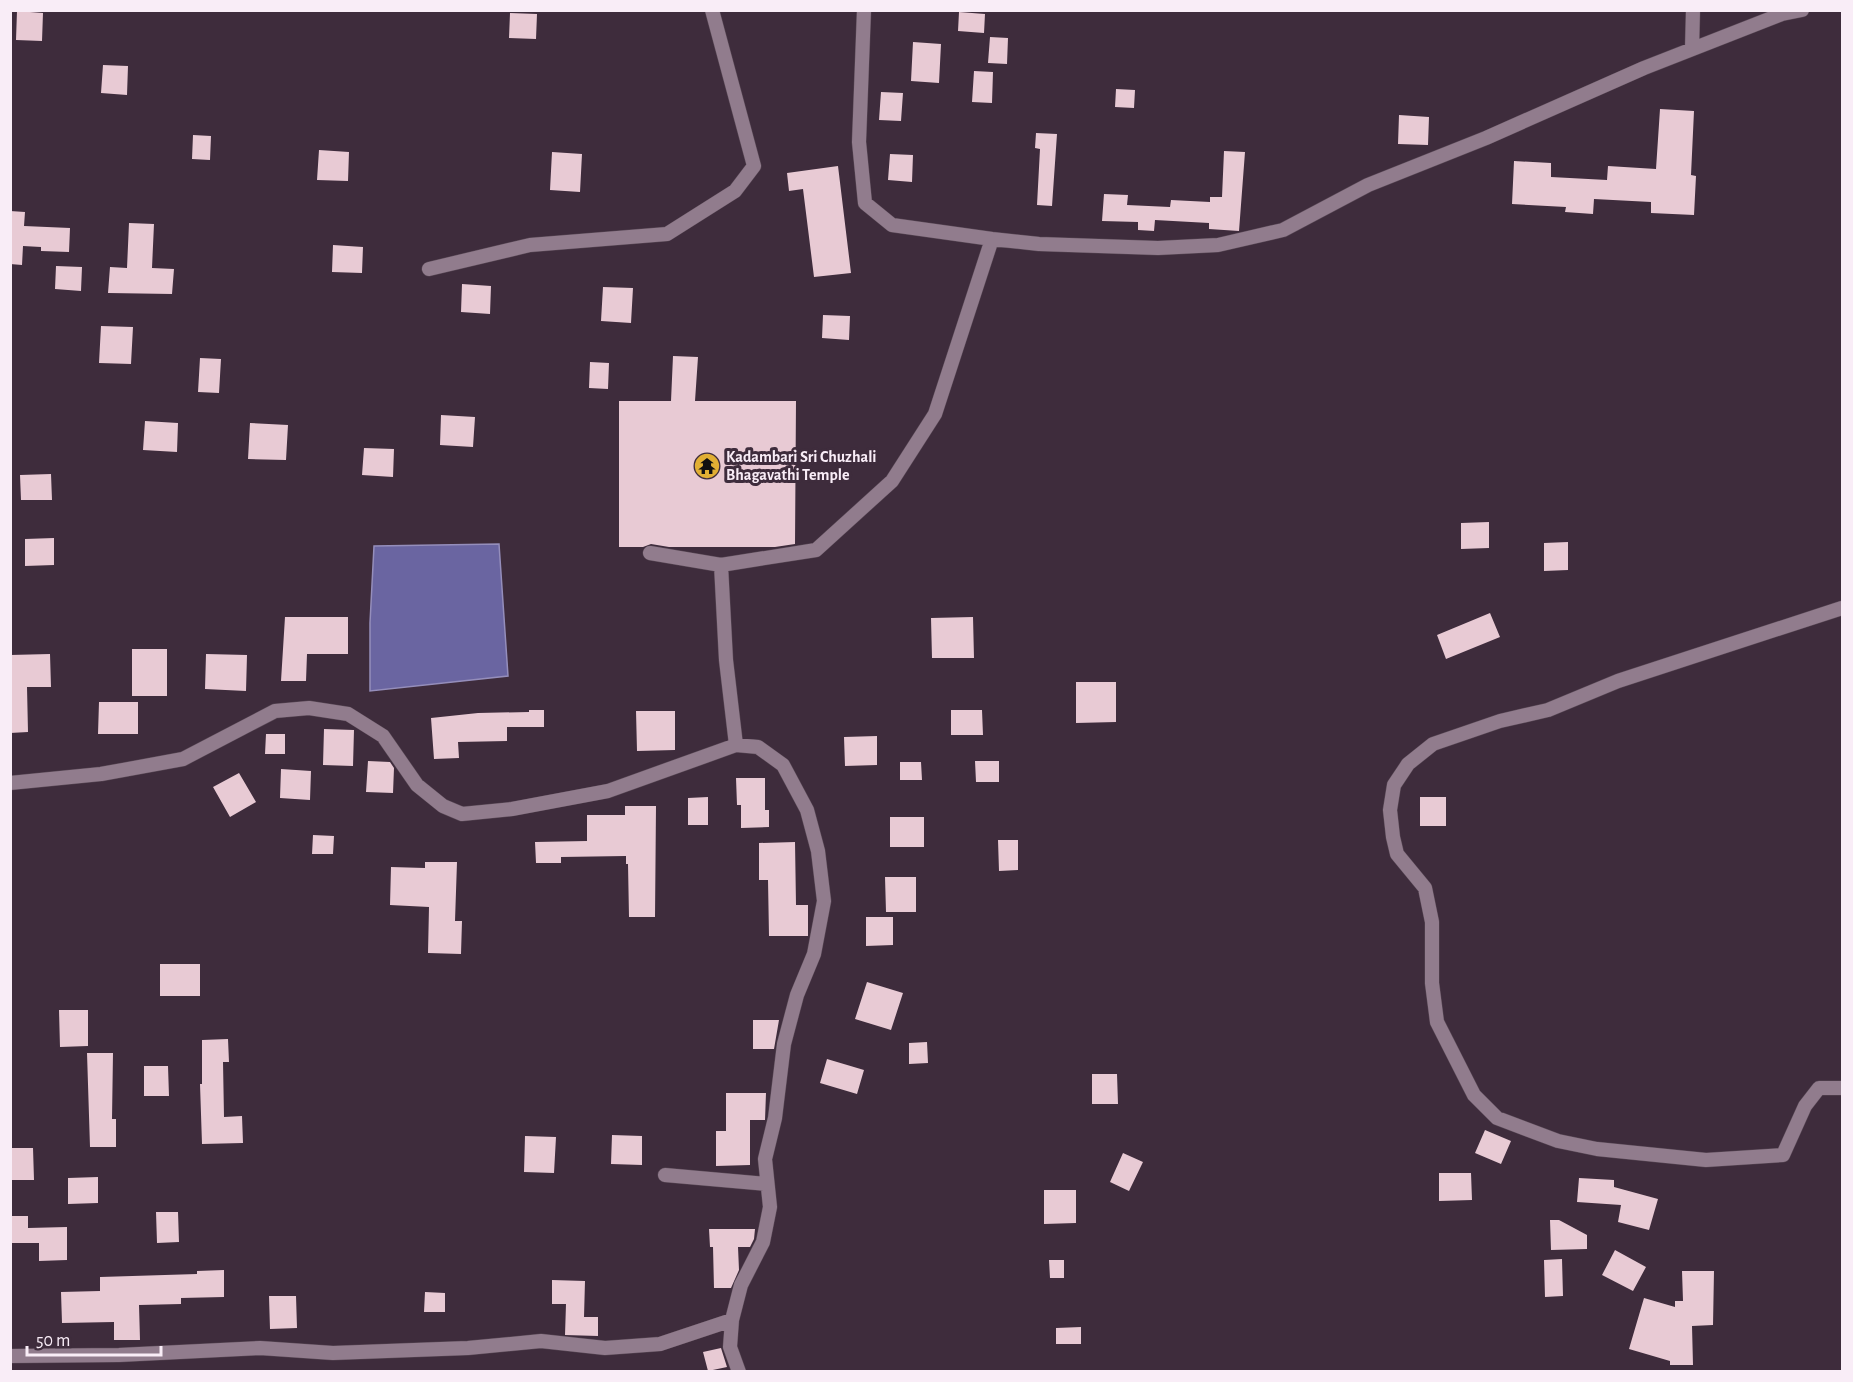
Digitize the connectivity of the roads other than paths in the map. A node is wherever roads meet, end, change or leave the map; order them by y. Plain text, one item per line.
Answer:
1 (712, 10) edge
2 (864, 10) edge
3 (1693, 10) edge
4 (1802, 10) edge
5 (1692, 49) junction
6 (992, 239) junction
7 (429, 270) dead end
8 (650, 553) dead end
9 (721, 565) junction
10 (1842, 608) edge
11 (736, 745) junction
12 (10, 783) edge
13 (1842, 1088) edge
14 (665, 1175) dead end
15 (767, 1184) junction
16 (732, 1320) junction
17 (10, 1356) edge
18 (739, 1371) edge

1 - 7 street
2 - 6 street
3 - 5 street
4 - 5 street
5 - 6 street
6 - 9 street
8 - 9 street
9 - 11 street
10 - 13 street
11 - 12 street
11 - 15 street
14 - 15 street
15 - 16 street
16 - 17 street
16 - 18 street

